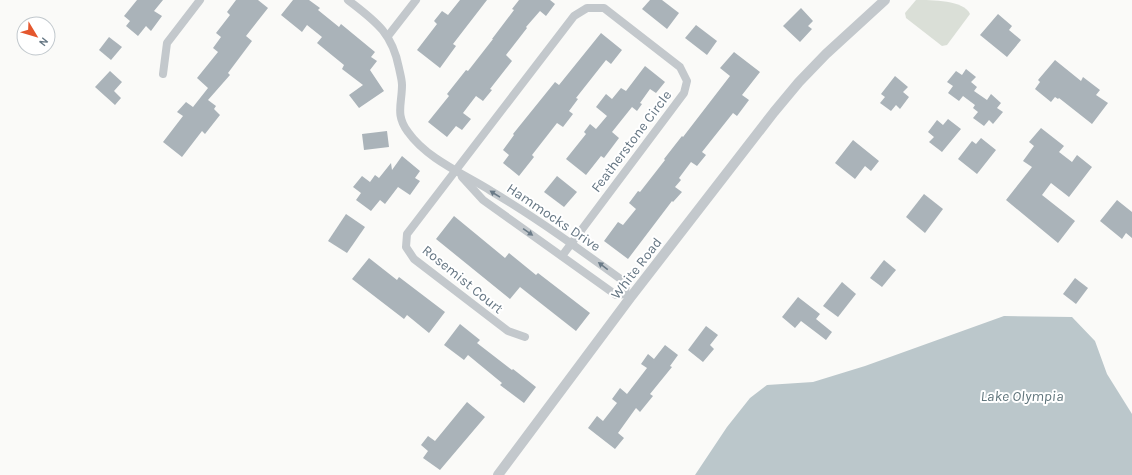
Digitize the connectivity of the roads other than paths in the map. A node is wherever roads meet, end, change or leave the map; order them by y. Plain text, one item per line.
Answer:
1 (200, 0) edge
2 (348, 0) edge
3 (416, 0) edge
4 (885, 0) edge
5 (388, 36) junction
6 (163, 74) dead end
7 (456, 171) junction
8 (572, 243) junction
9 (562, 256) junction
10 (628, 296) junction
11 (525, 337) dead end
12 (498, 475) edge

1 - 6 street
2 - 5 street, Hammocks Drive
3 - 5 street
4 - 10 street, White Road
5 - 7 street, Hammocks Drive
8 -> 7 street, Hammocks Drive
7 - 8 street, Featherstone Circle
7 -> 9 street, Hammocks Drive
7 - 11 street, Rosemist Court
8 - 9 street, Featherstone Circle
10 -> 8 street, Hammocks Drive
9 - 10 street, Hammocks Drive
10 - 12 street, White Road

